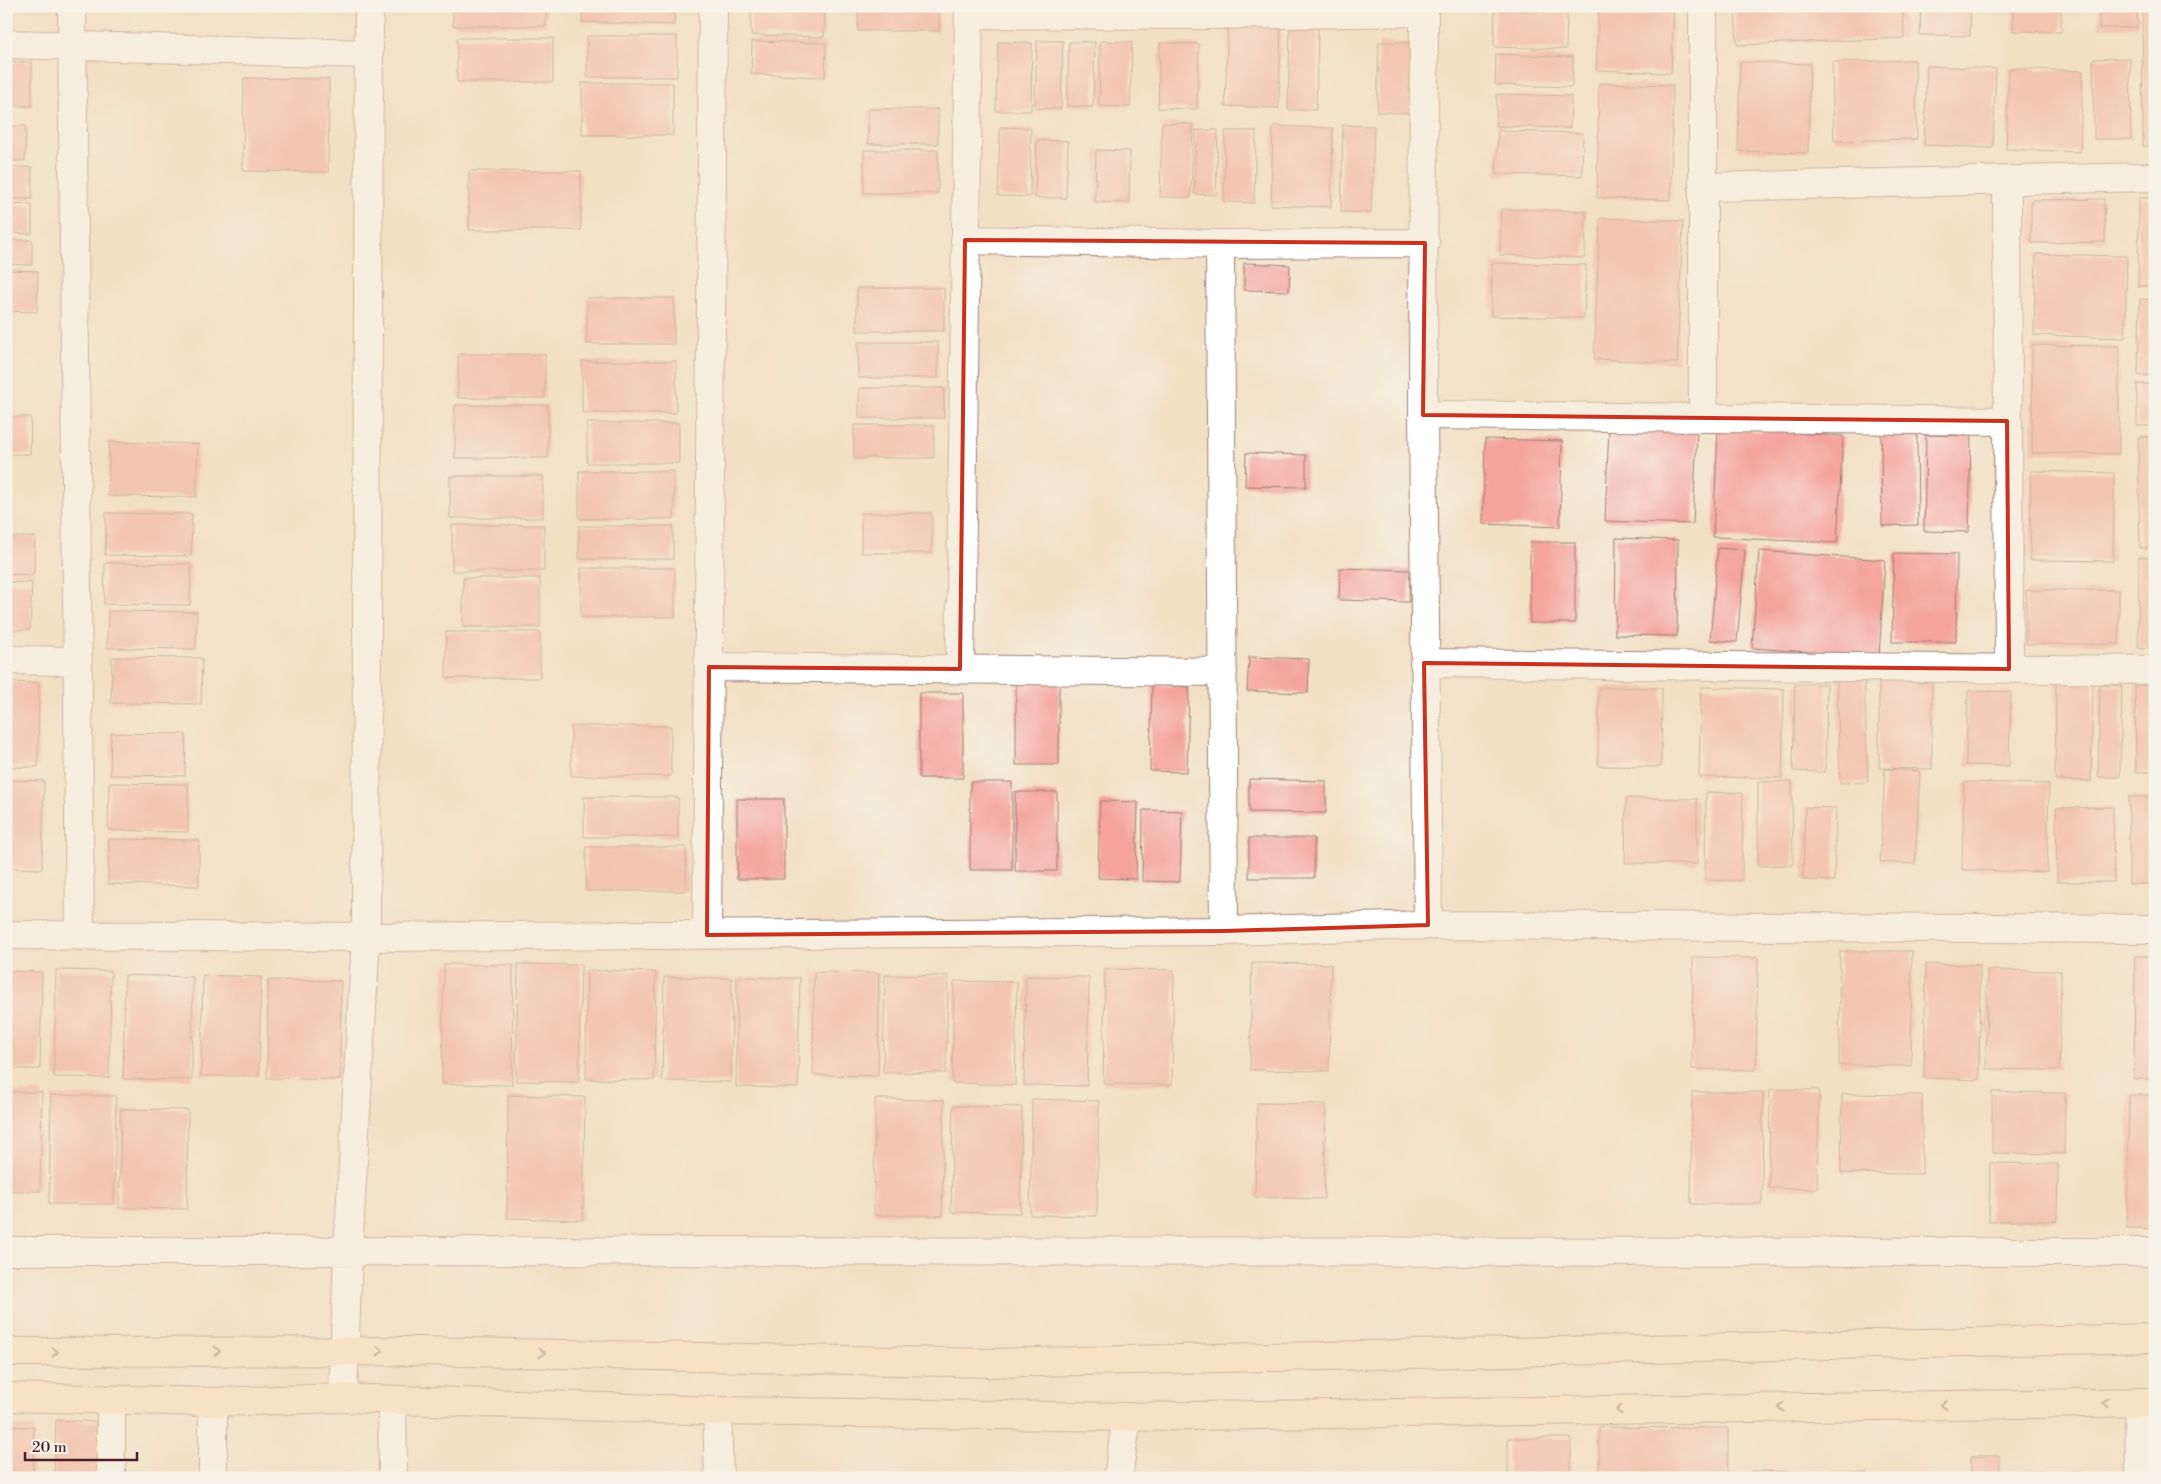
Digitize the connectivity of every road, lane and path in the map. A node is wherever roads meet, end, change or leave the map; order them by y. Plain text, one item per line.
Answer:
1 (72, 6) edge
2 (368, 6) edge
3 (713, 6) edge
4 (1703, 6) edge
5 (1424, 9) edge
6 (969, 10) edge
7 (1208, 10) edge
8 (6, 44) edge
9 (72, 45) junction
10 (368, 54) junction
11 (2155, 177) edge
12 (2007, 180) junction
13 (1703, 187) junction
14 (965, 240) junction
15 (1425, 243) junction
16 (1220, 244) junction
17 (1423, 415) junction
18 (1703, 418) junction
19 (2008, 421) junction
20 (6, 660) edge
21 (77, 660) junction
22 (1424, 663) junction
23 (709, 667) junction
24 (960, 669) junction
25 (2009, 669) junction
26 (2155, 670) edge
27 (1223, 672) junction
28 (1428, 925) junction
29 (2155, 930) edge
30 (1224, 931) junction
31 (707, 934) junction
32 (6, 935) edge
33 (80, 936) junction
34 (366, 937) junction
35 (6, 1251) edge
36 (348, 1251) junction
37 (2155, 1252) edge
38 (2155, 1338) edge
39 (344, 1351) junction
40 (6, 1352) edge
41 (6, 1397) edge
42 (343, 1398) junction
43 (392, 1400) junction
44 (111, 1401) junction
45 (213, 1402) junction
46 (2147, 1402) edge
47 (717, 1411) junction
48 (1127, 1417) junction
49 (112, 1478) edge
50 (213, 1478) edge
51 (393, 1478) edge
52 (719, 1478) edge
53 (1118, 1478) edge
54 (2140, 1478) edge

1 - 9 street
2 - 10 street
3 - 23 street
4 - 13 street
5 - 7 street
5 - 15 street
6 - 7 street
6 - 14 street
8 - 9 street
9 - 10 street
9 - 21 street
10 - 34 street
11 - 12 street
12 - 13 street
12 - 19 street
13 - 18 street
14 - 16 street
14 - 24 street
15 - 16 street
15 - 17 street
16 - 27 street
17 - 18 street
17 - 22 street
18 - 19 street
19 - 25 street
20 - 21 street
21 - 33 street
22 - 25 street
22 - 28 street
23 - 24 street
23 - 31 street
24 - 27 street
25 - 26 street
27 - 30 street
28 - 29 street
28 - 30 street
30 - 31 street
31 - 34 street
32 - 33 street
33 - 34 street
34 - 36 street
35 - 36 street
36 - 37 street
36 - 39 street
39 -> 38 street
40 -> 39 street
39 - 42 street
41 - 44 street
42 - 43 street
42 - 45 street
43 - 47 street
43 - 51 street
44 - 45 street
44 - 49 street
45 - 50 street
46 -> 48 street
46 - 54 street
47 - 48 street
47 - 52 street
48 - 53 street

